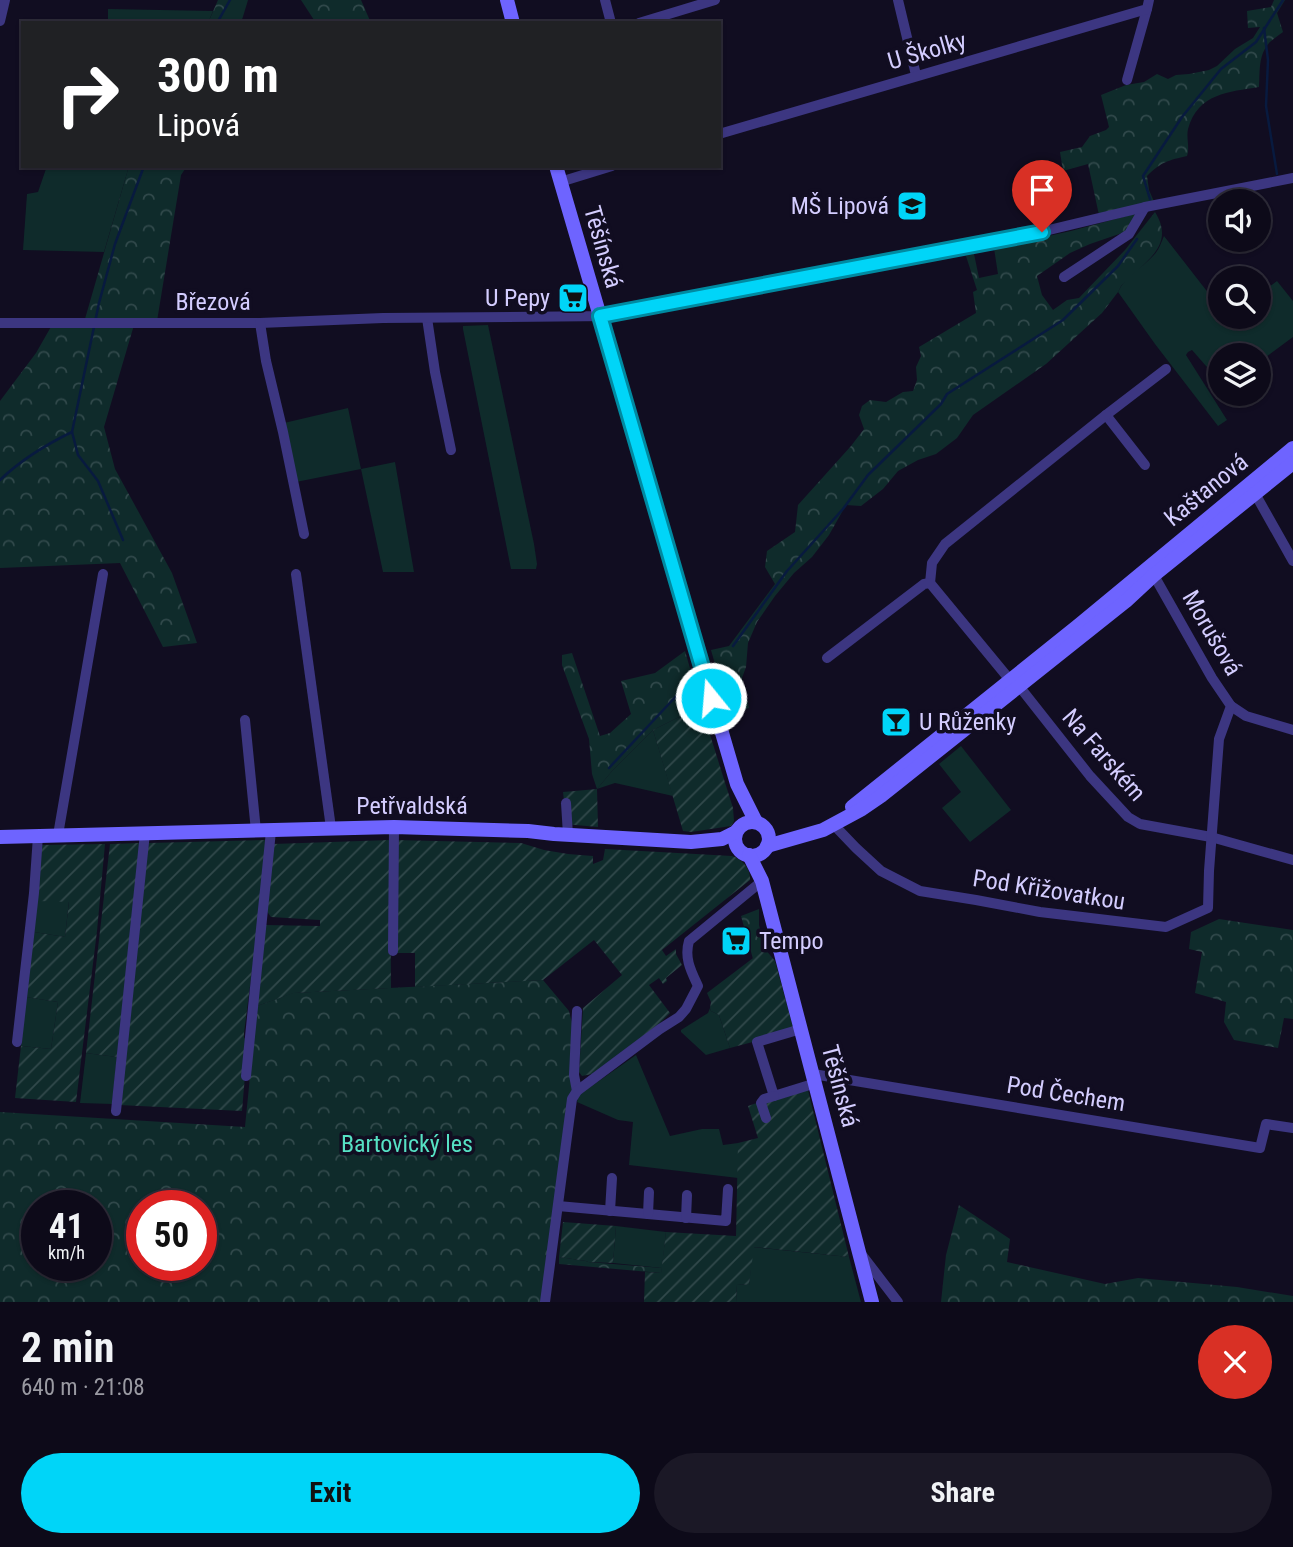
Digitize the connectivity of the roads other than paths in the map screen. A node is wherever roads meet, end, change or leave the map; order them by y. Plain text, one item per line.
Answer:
1 (5, 0) edge
2 (507, 0) edge
3 (605, 0) edge
4 (715, 0) edge
5 (898, 0) edge
6 (1148, 5) edge
7 (0, 21) edge
8 (512, 21) edge
9 (610, 21) edge
10 (646, 21) edge
11 (916, 75) junction
12 (1127, 80) dead end
13 (721, 133) edge
14 (556, 168) edge
15 (606, 168) edge
16 (1293, 178) edge
17 (560, 182) junction
18 (1145, 207) junction
19 (1064, 277) dead end
20 (600, 316) junction
21 (427, 318) junction
22 (0, 323) edge
23 (260, 323) junction
24 (1166, 369) dead end
25 (1106, 415) junction
26 (1293, 449) edge
27 (451, 450) dead end
28 (1293, 463) edge
29 (1145, 466) dead end
30 (1252, 489) junction
31 (304, 534) dead end
32 (1293, 561) edge
33 (1151, 571) junction
34 (103, 574) dead end
35 (296, 574) dead end
36 (930, 583) junction
37 (827, 657) dead end
38 (1014, 683) junction
39 (1231, 706) junction
40 (245, 720) dead end
41 (1293, 730) edge
42 (566, 803) dead end
43 (833, 824) junction
44 (394, 827) junction
45 (750, 827) junction
46 (331, 828) junction
47 (263, 831) junction
48 (145, 833) junction
49 (58, 835) junction
50 (568, 835) junction
51 (38, 836) junction
52 (1211, 836) junction
53 (0, 837) edge
54 (798, 838) junction
55 (691, 842) junction
56 (754, 851) junction
57 (1293, 860) edge
58 (762, 881) junction
59 (393, 951) dead end
60 (577, 1012) dead end
61 (801, 1029) junction
62 (17, 1042) dead end
63 (246, 1076) dead end
64 (815, 1079) junction
65 (577, 1091) junction
66 (774, 1096) junction
67 (116, 1111) dead end
68 (766, 1118) dead end
69 (1293, 1128) edge
70 (612, 1178) dead end
71 (728, 1189) dead end
72 (649, 1192) dead end
73 (687, 1195) dead end
74 (558, 1206) junction
75 (610, 1211) junction
76 (648, 1214) junction
77 (686, 1218) junction
78 (859, 1250) junction
79 (545, 1302) edge
80 (872, 1302) edge
81 (898, 1302) edge

1 - 7 street
2 - 8 main road
3 - 9 street
4 - 10 street
5 - 11 street
6 - 11 street, U Školky
6 - 12 street, U Školky
11 - 13 street, U Školky
14 - 17 main road, Těšínská
15 - 17 street
16 - 18 street, Březová
17 - 20 main road, Těšínská
18 - 19 street
18 - 20 street, Březová
20 - 21 street, Březová
20 - 45 main road, Těšínská
21 - 23 street, Březová
21 - 27 street
22 - 23 street, Březová
23 - 31 street
24 - 25 street
25 - 29 street
25 - 36 street
26 - 30 main road, Kaštanová
28 - 30 main road, Kaštanová
30 - 32 street
30 - 33 main road, Kaštanová
33 - 38 main road, Kaštanová
33 - 39 street, Morušová
34 - 49 street
35 - 46 street
36 - 37 street
36 - 38 street, Na Farském
38 - 43 main road, Kaštanová
38 - 52 street, Na Farském
39 - 41 street
39 - 52 street, Morušová
40 - 47 street
42 - 50 street
43 - 52 street, Pod Křižovatkou
43 - 54 main road, Kaštanová
44 - 46 main road, Petřvaldská
44 - 50 main road, Petřvaldská
44 - 59 street
45 - 54 main road
45 - 55 main road, Petřvaldská
45 - 56 main road
45 - 56 main road
46 - 47 main road, Petřvaldská
47 - 48 main road, Petřvaldská
47 - 63 street
48 - 49 main road, Petřvaldská
48 - 67 street
49 - 51 main road, Petřvaldská
50 - 55 main road, Petřvaldská
51 - 53 main road, Petřvaldská
51 - 62 street
52 - 57 street, Na Farském
54 - 56 main road, Kaštanová
55 - 56 main road, Petřvaldská
56 - 58 main road, Těšínská
58 - 61 main road, Těšínská
58 - 65 street
60 - 65 street
61 - 64 main road, Těšínská
61 - 66 street
64 - 66 street
64 - 69 street, Pod Čechem
64 - 78 main road, Těšínská
65 - 74 street
66 - 68 street
70 - 75 street
71 - 77 street
72 - 76 street
73 - 77 street
74 - 75 street
74 - 79 street
75 - 76 street
76 - 77 street
78 - 80 main road, Těšínská
78 - 81 street

